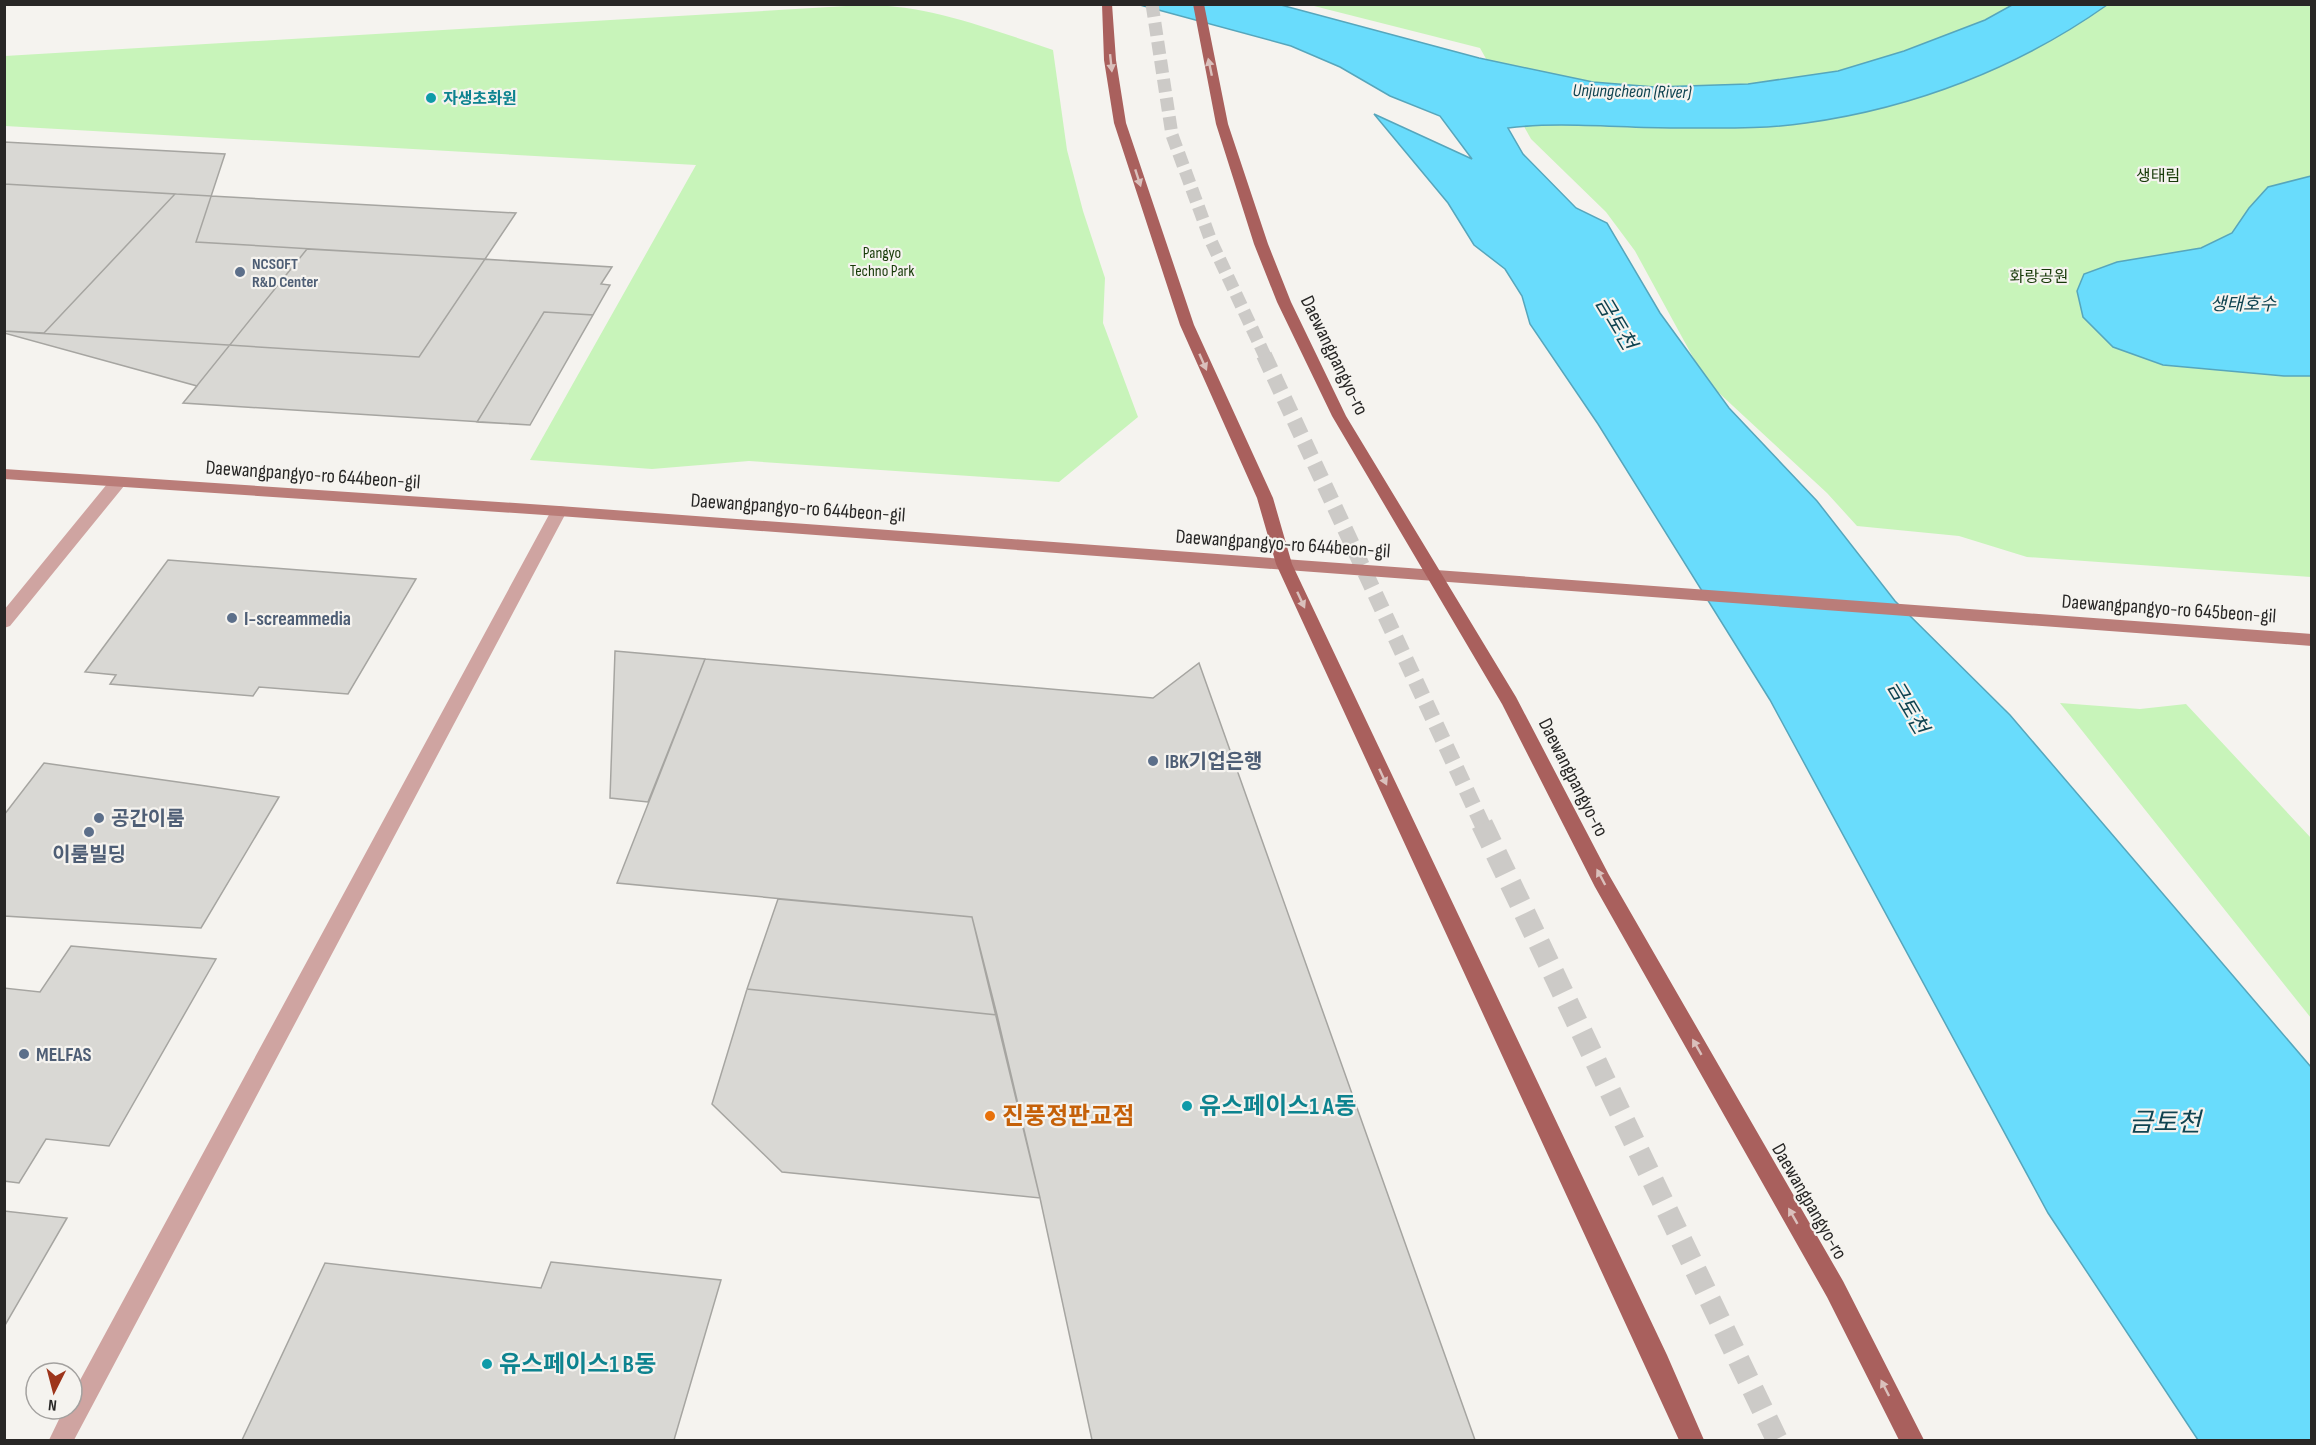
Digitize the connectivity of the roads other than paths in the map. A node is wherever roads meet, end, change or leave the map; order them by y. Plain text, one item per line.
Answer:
1 (1107, 4) edge
2 (1198, 4) edge
3 (4, 474) edge
4 (118, 482) junction
5 (559, 511) junction
6 (1284, 564) junction
7 (1436, 575) junction
8 (1589, 586) joint
9 (4, 622) edge
10 (2312, 640) edge
11 (61, 1440) edge
12 (1692, 1440) edge
13 (1912, 1440) edge

1 -> 6 main road
7 -> 2 main road, Daewangpangyo-ro
3 - 4 street, Daewangpangyo-ro 644beon-gil
4 - 5 street, Daewangpangyo-ro 644beon-gil
4 - 9 street
5 - 6 street, Daewangpangyo-ro 644beon-gil
5 - 11 street
6 - 7 street, Daewangpangyo-ro 644beon-gil
6 -> 12 main road
7 - 8 street, Daewangpangyo-ro 644beon-gil
13 -> 7 main road, Daewangpangyo-ro
8 - 10 street, Daewangpangyo-ro 645beon-gil

